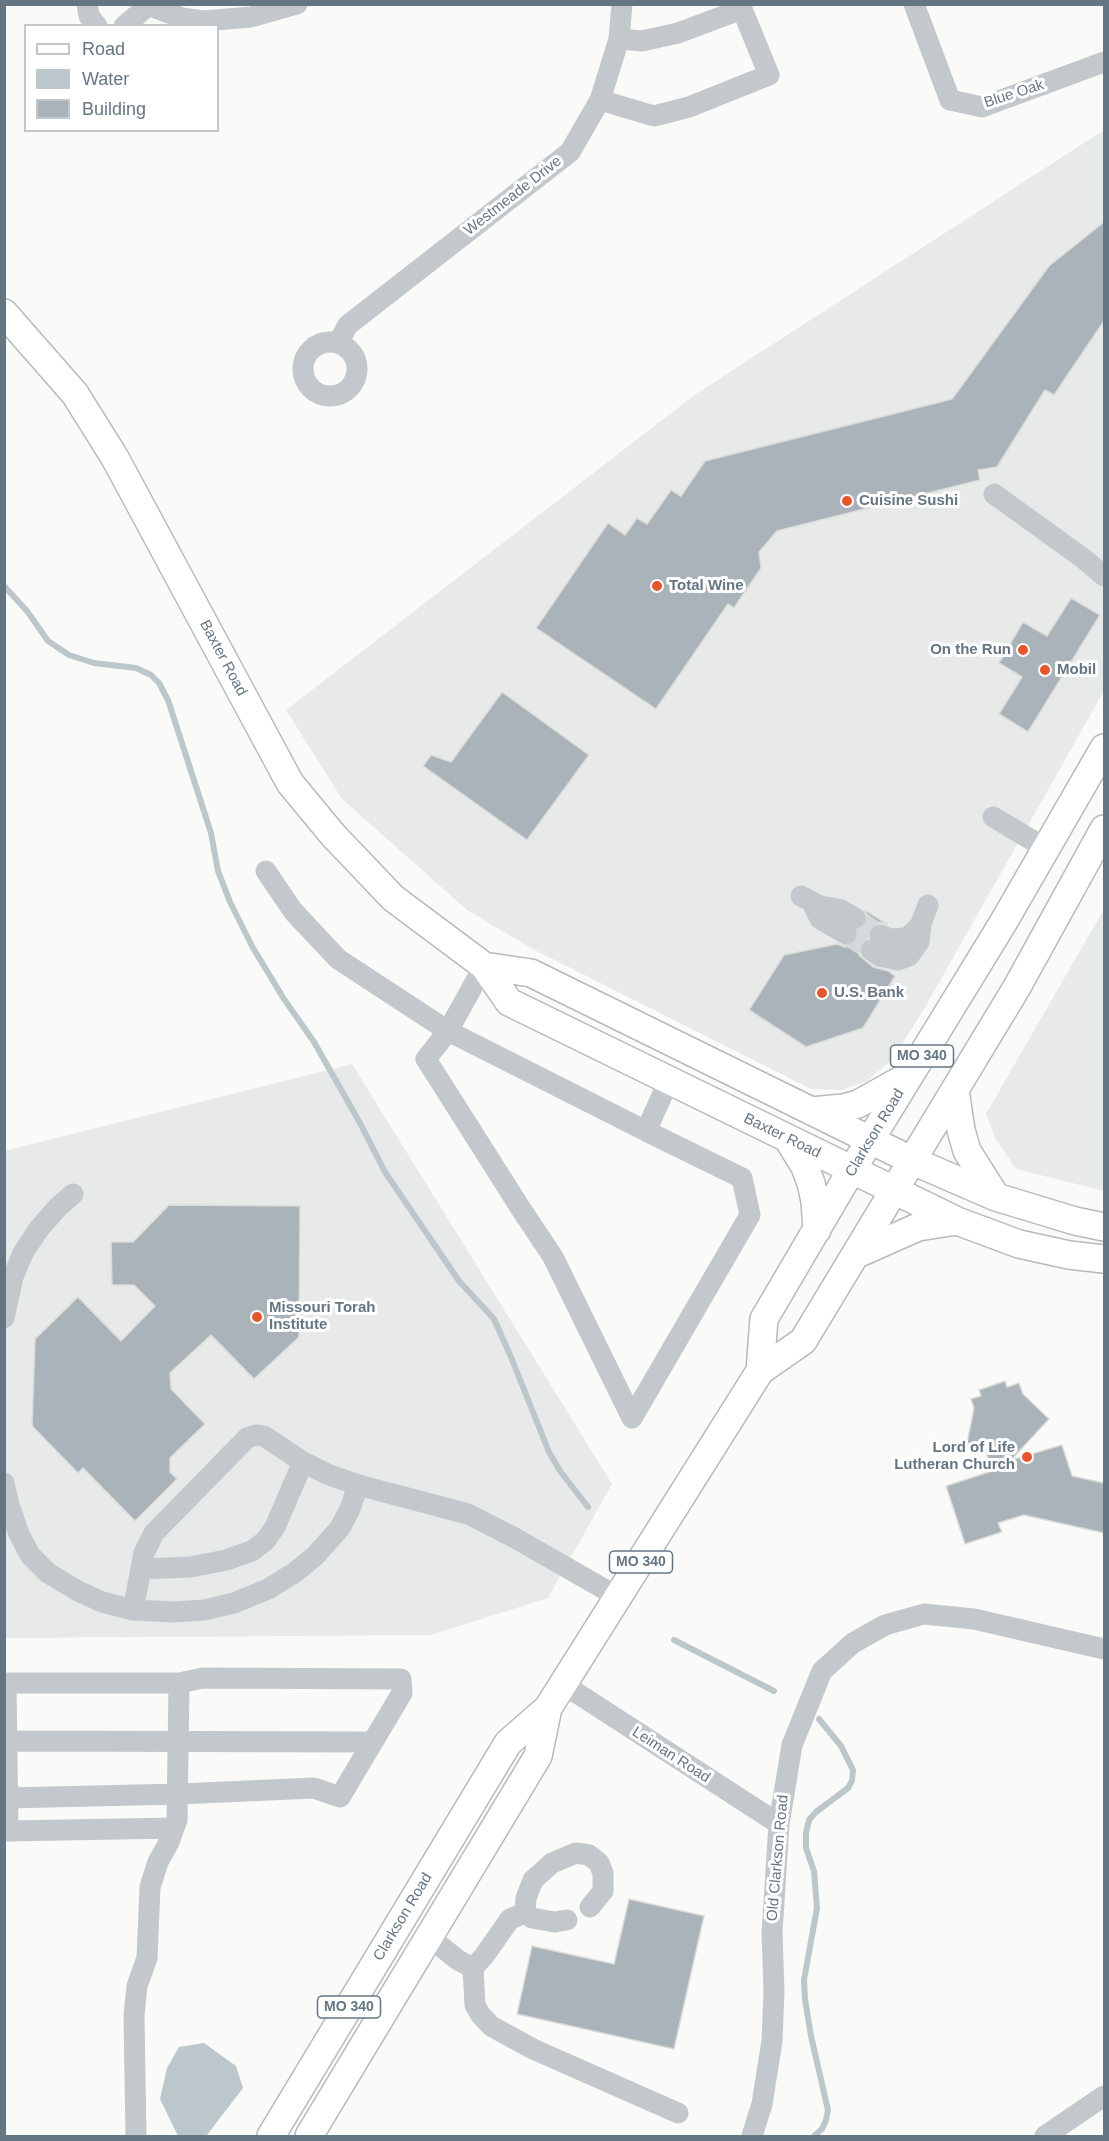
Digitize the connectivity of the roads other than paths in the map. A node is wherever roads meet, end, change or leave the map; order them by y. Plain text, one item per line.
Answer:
1 (87, 4) edge
2 (297, 4) edge
3 (622, 4) edge
4 (914, 4) edge
5 (147, 5) edge
6 (183, 11) edge
7 (95, 24) edge
8 (126, 24) edge
9 (620, 39) junction
10 (1104, 62) edge
11 (600, 100) junction
12 (4, 314) edge
13 (338, 343) dead end
14 (994, 494) dead end
15 (1084, 559) junction
16 (1104, 568) edge
17 (1104, 576) edge
18 (1104, 747) edge
19 (993, 817) dead end
20 (1104, 829) edge
21 (1047, 849) junction
22 (266, 871) dead end
23 (806, 899) dead end
24 (928, 905) dead end
25 (850, 926) tunnel mouth
26 (876, 943) tunnel mouth
27 (484, 966) junction
28 (448, 1031) junction
29 (911, 1074) junction
30 (669, 1080) junction
31 (955, 1089) junction
32 (812, 1111) junction
33 (646, 1131) junction
34 (788, 1139) junction
35 (872, 1140) junction
36 (913, 1161) junction
37 (853, 1170) junction
38 (894, 1190) junction
39 (73, 1194) dead end
40 (996, 1197) junction
41 (957, 1221) junction
42 (1104, 1227) edge
43 (817, 1230) junction
44 (855, 1255) junction
45 (1104, 1259) edge
46 (4, 1318) edge
47 (760, 1371) junction
48 (303, 1462) junction
49 (4, 1483) edge
50 (358, 1485) junction
51 (141, 1569) junction
52 (618, 1597) junction
53 (133, 1610) junction
54 (1104, 1649) edge
55 (179, 1683) junction
56 (563, 1684) junction
57 (548, 1708) junction
58 (7, 1741) junction
59 (179, 1741) junction
60 (373, 1742) junction
61 (179, 1794) junction
62 (7, 1798) junction
63 (779, 1824) junction
64 (174, 1828) junction
65 (428, 1877) junction
66 (590, 1907) dead end
67 (525, 1913) junction
68 (567, 1920) dead end
69 (429, 1937) junction
70 (473, 1968) junction
71 (1104, 2096) edge
72 (678, 2113) dead end
73 (136, 2136) edge
74 (271, 2136) edge
75 (309, 2136) edge
76 (752, 2136) edge
77 (1045, 2136) edge

1 - 7 street
2 - 6 street
3 - 9 street, Westmeade Drive
4 - 10 street, Blue Oak
5 - 6 street
5 - 8 street
9 - 11 street, Westmeade Drive
9 - 11 street
11 - 13 street, Westmeade Drive
12 - 27 main road, Baxter Road
14 - 15 street
15 - 16 street
15 - 17 street
18 - 21 main road, Clarkson Road / MO 340
19 - 21 street
20 - 31 main road, Clarkson Road / MO 340
21 - 29 main road, Clarkson Road / MO 340
22 - 28 street
23 - 25 street
24 - 26 street
27 - 28 street
27 - 30 main road, Baxter Road
27 - 32 main road, Baxter Road
28 - 33 street
28 - 33 street
29 - 32 main road
29 - 35 main road, Clarkson Road / MO 340
30 - 33 street
30 - 34 main road, Baxter Road
31 - 36 main road, Clarkson Road / MO 340
31 - 40 main road
32 - 35 main road, Baxter Road
34 - 37 main road, Baxter Road
34 - 43 main road
35 - 36 main road, Baxter Road
35 - 37 main road, Clarkson Road / MO 340
36 - 38 main road, Clarkson Road / MO 340
36 - 40 main road, Baxter Road
37 - 38 main road, Baxter Road
37 - 43 main road, Clarkson Road / MO 340
38 - 41 main road, Baxter Road
38 - 44 main road, Clarkson Road / MO 340
39 - 46 street
40 - 42 main road, Baxter Road
41 - 44 main road
41 - 45 main road, Baxter Road
43 - 47 main road, Clarkson Road / MO 340
44 - 47 main road, Clarkson Road / MO 340
47 - 52 main road, Clarkson Road / MO 340
48 - 50 street
48 - 51 street
48 - 51 street
49 - 53 street
50 - 52 street
50 - 53 street
51 - 53 street
52 - 56 main road, Clarkson Road / MO 340
54 - 63 street, Old Clarkson Road
55 - 58 street
55 - 59 street
55 - 60 street
56 - 57 main road, Clarkson Road / MO 340
56 - 63 street, Leiman Road
57 - 65 main road, Clarkson Road / MO 340
57 - 69 main road, Clarkson Road / MO 340
58 - 59 street
58 - 62 street
59 - 60 street
59 - 61 street
60 - 61 street
61 - 62 street
61 - 64 street
62 - 64 street
63 - 76 street, Old Clarkson Road
64 - 73 street
65 - 69 main road
65 - 74 main road, Clarkson Road / MO 340
66 - 67 street
67 - 68 street
67 - 70 street
69 - 70 street
69 - 75 main road, Clarkson Road / MO 340
70 - 72 street
71 - 77 street

